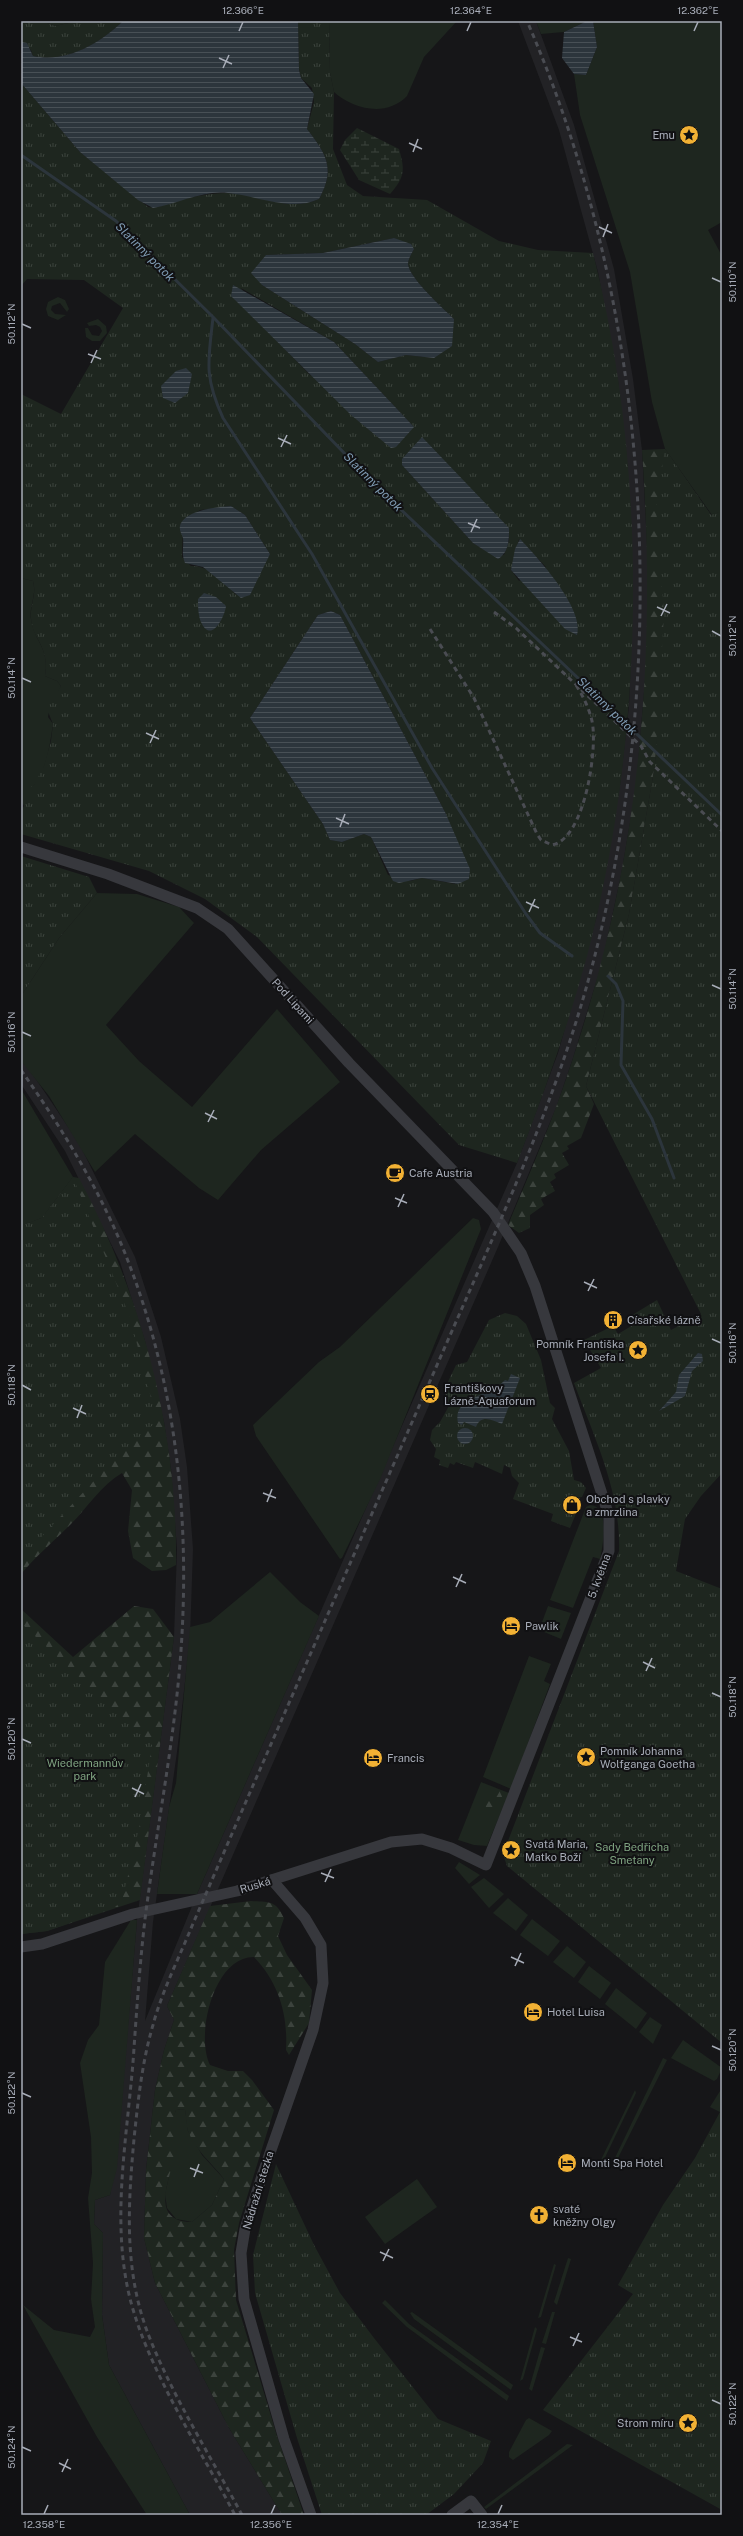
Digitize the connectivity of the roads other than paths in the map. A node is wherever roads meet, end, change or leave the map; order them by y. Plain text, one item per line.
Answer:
1 (21, 847) edge
2 (511, 1236) joint
3 (486, 1865) joint
4 (272, 1880) junction
5 (21, 1947) edge
6 (310, 2515) edge
7 (452, 2515) edge
8 (482, 2515) edge

1 - 2 street, Pod Lipami
2 - 3 street, 5. května
3 - 4 street, Ruská
4 - 5 street, Ruská
4 - 6 street, Nádražní stezka
7 - 8 street

